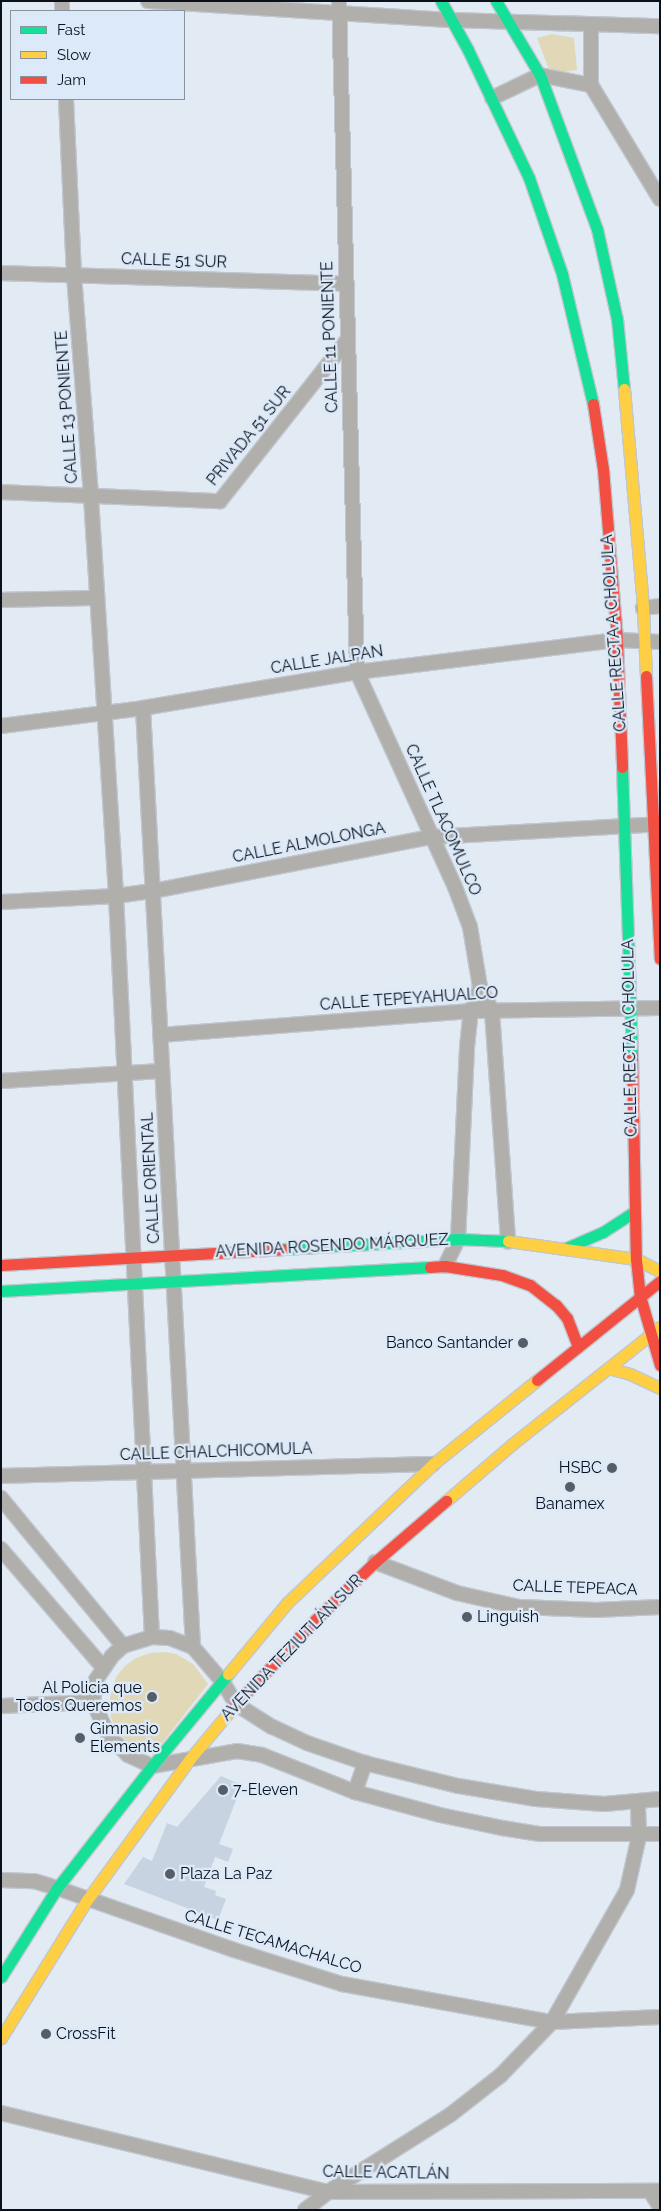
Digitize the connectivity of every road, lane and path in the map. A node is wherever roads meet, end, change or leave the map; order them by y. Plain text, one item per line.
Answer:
1 (148, 1) edge
2 (441, 1) edge
3 (496, 1) edge
4 (339, 8) edge
5 (452, 20) junction
6 (507, 21) junction
7 (590, 24) junction
8 (660, 26) edge
9 (540, 75) junction
10 (591, 85) junction
11 (492, 98) junction
12 (66, 100) edge
13 (660, 199) edge
14 (1, 273) edge
15 (74, 275) junction
16 (346, 284) junction
17 (348, 339) junction
18 (1, 492) edge
19 (91, 497) junction
20 (96, 598) junction
21 (1, 600) edge
22 (660, 606) edge
23 (643, 608) junction
24 (617, 640) junction
25 (644, 642) junction
26 (660, 642) edge
27 (357, 672) junction
28 (143, 708) junction
29 (106, 712) junction
30 (1, 726) edge
31 (657, 824) edge
32 (624, 826) junction
33 (430, 837) junction
34 (153, 891) junction
35 (116, 896) junction
36 (1, 902) edge
37 (660, 959) edge
38 (480, 987) junction
39 (660, 1008) edge
40 (630, 1009) junction
41 (471, 1011) junction
42 (492, 1011) junction
43 (160, 1035) junction
44 (162, 1071) junction
45 (125, 1074) junction
46 (1, 1081) edge
47 (634, 1212) junction
48 (458, 1239) junction
49 (508, 1241) junction
50 (564, 1249) junction
51 (172, 1255) junction
52 (133, 1256) junction
53 (636, 1259) junction
54 (1, 1265) edge
55 (445, 1266) junction
56 (660, 1270) edge
57 (660, 1281) edge
58 (173, 1282) junction
59 (135, 1284) junction
60 (1, 1291) edge
61 (640, 1296) junction
62 (660, 1327) edge
63 (650, 1334) junction
64 (578, 1346) junction
65 (660, 1365) edge
66 (608, 1368) junction
67 (660, 1388) edge
68 (433, 1464) junction
69 (184, 1470) junction
70 (144, 1473) junction
71 (1, 1476) edge
72 (1, 1498) edge
73 (1, 1549) edge
74 (375, 1562) junction
75 (660, 1607) edge
76 (152, 1637) junction
77 (124, 1646) junction
78 (193, 1647) junction
79 (103, 1667) junction
80 (222, 1681) junction
81 (93, 1702) junction
82 (236, 1704) junction
83 (1, 1706) edge
84 (188, 1760) junction
85 (365, 1763) junction
86 (152, 1766) junction
87 (355, 1792) junction
88 (660, 1799) edge
89 (638, 1801) junction
90 (660, 1834) edge
91 (639, 1836) junction
92 (1, 1880) edge
93 (58, 1888) junction
94 (87, 1900) junction
95 (1, 1977) edge
96 (660, 2017) edge
97 (552, 2022) junction
98 (1, 2038) edge
99 (1, 2113) edge
100 (655, 2191) edge
101 (328, 2192) junction
102 (660, 2208) edge
103 (305, 2210) edge

1 - 4 street
2 - 5 main road, CALLE RECTA A CHOLULA
3 - 6 main road, CALLE RECTA A CHOLULA
4 - 5 street
4 - 16 street, CALLE 11 PONIENTE
5 - 6 street
5 - 11 main road, CALLE RECTA A CHOLULA
6 - 7 street
6 - 9 main road, CALLE RECTA A CHOLULA
7 - 8 street
7 - 10 street
9 - 10 street
9 - 11 street
9 - 23 main road, CALLE RECTA A CHOLULA
10 - 13 street
11 - 24 main road, CALLE RECTA A CHOLULA
12 - 15 street, CALLE 13 PONIENTE
14 - 15 street, CALLE 51 SUR
15 - 16 street, CALLE 51 SUR
15 - 19 street, CALLE 13 PONIENTE
16 - 17 street, CALLE 11 PONIENTE
17 - 19 street, PRIVADA 51 SUR
17 - 27 street, CALLE 11 PONIENTE
18 - 19 street
19 - 20 street, CALLE 13 PONIENTE
20 - 21 street
20 - 29 street, CALLE 13 PONIENTE
22 - 23 street
23 - 25 main road, CALLE RECTA A CHOLULA
24 - 25 street, CALLE JALPAN
24 - 27 street, CALLE JALPAN
24 - 32 main road, CALLE RECTA A CHOLULA
25 - 26 street, CALLE JALPAN
25 - 31 main road, CALLE RECTA A CHOLULA
27 - 28 street, CALLE JALPAN
27 - 33 street, CALLE TLACOMULCO
28 - 29 street, CALLE JALPAN
28 - 34 street, CALLE ORIENTAL
29 - 30 street, CALLE JALPAN
29 - 35 street, CALLE ORIENTAL
31 - 32 street, CALLE ALMOLONGA
31 - 37 main road, CALLE RECTA A CHOLULA
32 - 33 street, CALLE ALMOLONGA
32 - 40 main road, CALLE RECTA A CHOLULA
33 - 34 street, CALLE ALMOLONGA
33 - 38 street, CALLE TLACOMULCO
34 - 35 street, CALLE ALMOLONGA
34 - 43 street, CALLE ORIENTAL
35 - 36 street, CALLE ALMOLONGA
35 - 45 street, CALLE ORIENTAL
38 - 41 street
38 - 42 street, CALLE TLACOMULCO
39 - 40 street, CALLE TEPEYAHUALCO
40 - 42 street, CALLE TEPEYAHUALCO
40 - 47 main road, CALLE RECTA A CHOLULA
41 - 42 street, CALLE TEPEYAHUALCO
41 - 43 street, CALLE TEPEYAHUALCO
41 - 48 street
42 - 49 street, CALLE TLACOMULCO
43 - 44 street, CALLE ORIENTAL
44 - 45 street
44 - 51 street, CALLE ORIENTAL
45 - 46 street
45 - 52 street, CALLE ORIENTAL
47 - 50 main road
47 - 53 main road, CALLE RECTA A CHOLULA
48 - 49 main road, AVENIDA ROSENDO MÁRQUEZ
48 - 51 main road, AVENIDA ROSENDO MÁRQUEZ
48 - 55 street
49 - 50 main road, AVENIDA ROSENDO MÁRQUEZ
50 - 53 main road, AVENIDA ROSENDO MÁRQUEZ
51 - 52 main road, AVENIDA ROSENDO MÁRQUEZ
51 - 58 street, CALLE ORIENTAL
52 - 54 main road, AVENIDA ROSENDO MÁRQUEZ
52 - 59 street, CALLE ORIENTAL
53 - 56 main road, AVENIDA ROSENDO MÁRQUEZ
53 - 61 main road, CALLE RECTA A CHOLULA
55 - 58 main road, AVENIDA ROSENDO MÁRQUEZ
55 - 64 main road, AVENIDA ROSENDO MÁRQUEZ
57 - 61 main road, AVENIDA TEZIUTLÁN SUR
58 - 59 main road, AVENIDA ROSENDO MÁRQUEZ
58 - 69 street, CALLE ORIENTAL
59 - 60 main road, AVENIDA ROSENDO MÁRQUEZ
59 - 70 street, CALLE ORIENTAL
61 - 63 main road, CALLE RECTA A CHOLULA
61 - 64 main road, AVENIDA TEZIUTLÁN SUR
62 - 63 main road, AVENIDA TEZIUTLÁN SUR
63 - 65 main road, CALLE RECTA A CHOLULA
63 - 66 main road, AVENIDA TEZIUTLÁN SUR
64 - 68 main road, AVENIDA TEZIUTLÁN SUR
66 - 67 main road
66 - 74 main road, AVENIDA TEZIUTLÁN SUR
68 - 69 street, CALLE CHALCHICOMULA
68 - 80 main road, AVENIDA TEZIUTLÁN SUR
69 - 70 street, CALLE CHALCHICOMULA
69 - 78 street, CALLE ORIENTAL
70 - 71 street, CALLE CHALCHICOMULA
70 - 76 street, CALLE ORIENTAL
72 - 77 street
73 - 79 street
74 - 75 street, CALLE TEPEACA
74 - 82 main road, AVENIDA TEZIUTLÁN SUR
76 - 77 street
76 - 78 street
77 - 79 street
78 - 80 street
79 - 81 street
80 - 82 street
80 - 86 main road, AVENIDA TEZIUTLÁN SUR
81 - 83 street
81 - 86 street
82 - 84 main road, AVENIDA TEZIUTLÁN SUR
82 - 85 street
84 - 86 street
84 - 87 street
84 - 94 main road, AVENIDA TEZIUTLÁN SUR
85 - 87 street
85 - 89 street
86 - 93 main road, AVENIDA TEZIUTLÁN SUR
87 - 91 street
88 - 89 street
89 - 91 street
90 - 91 street
91 - 97 street
92 - 93 street, CALLE TECAMACHALCO
93 - 94 street, CALLE TECAMACHALCO
93 - 95 main road, AVENIDA TEZIUTLÁN SUR
94 - 97 street, CALLE TECAMACHALCO
94 - 98 main road, AVENIDA TEZIUTLÁN SUR
96 - 97 street, CALLE TECAMACHALCO
97 - 101 street
99 - 101 street, CALLE ACATLÁN
100 - 101 street, CALLE ACATLÁN
100 - 102 street
101 - 103 street

